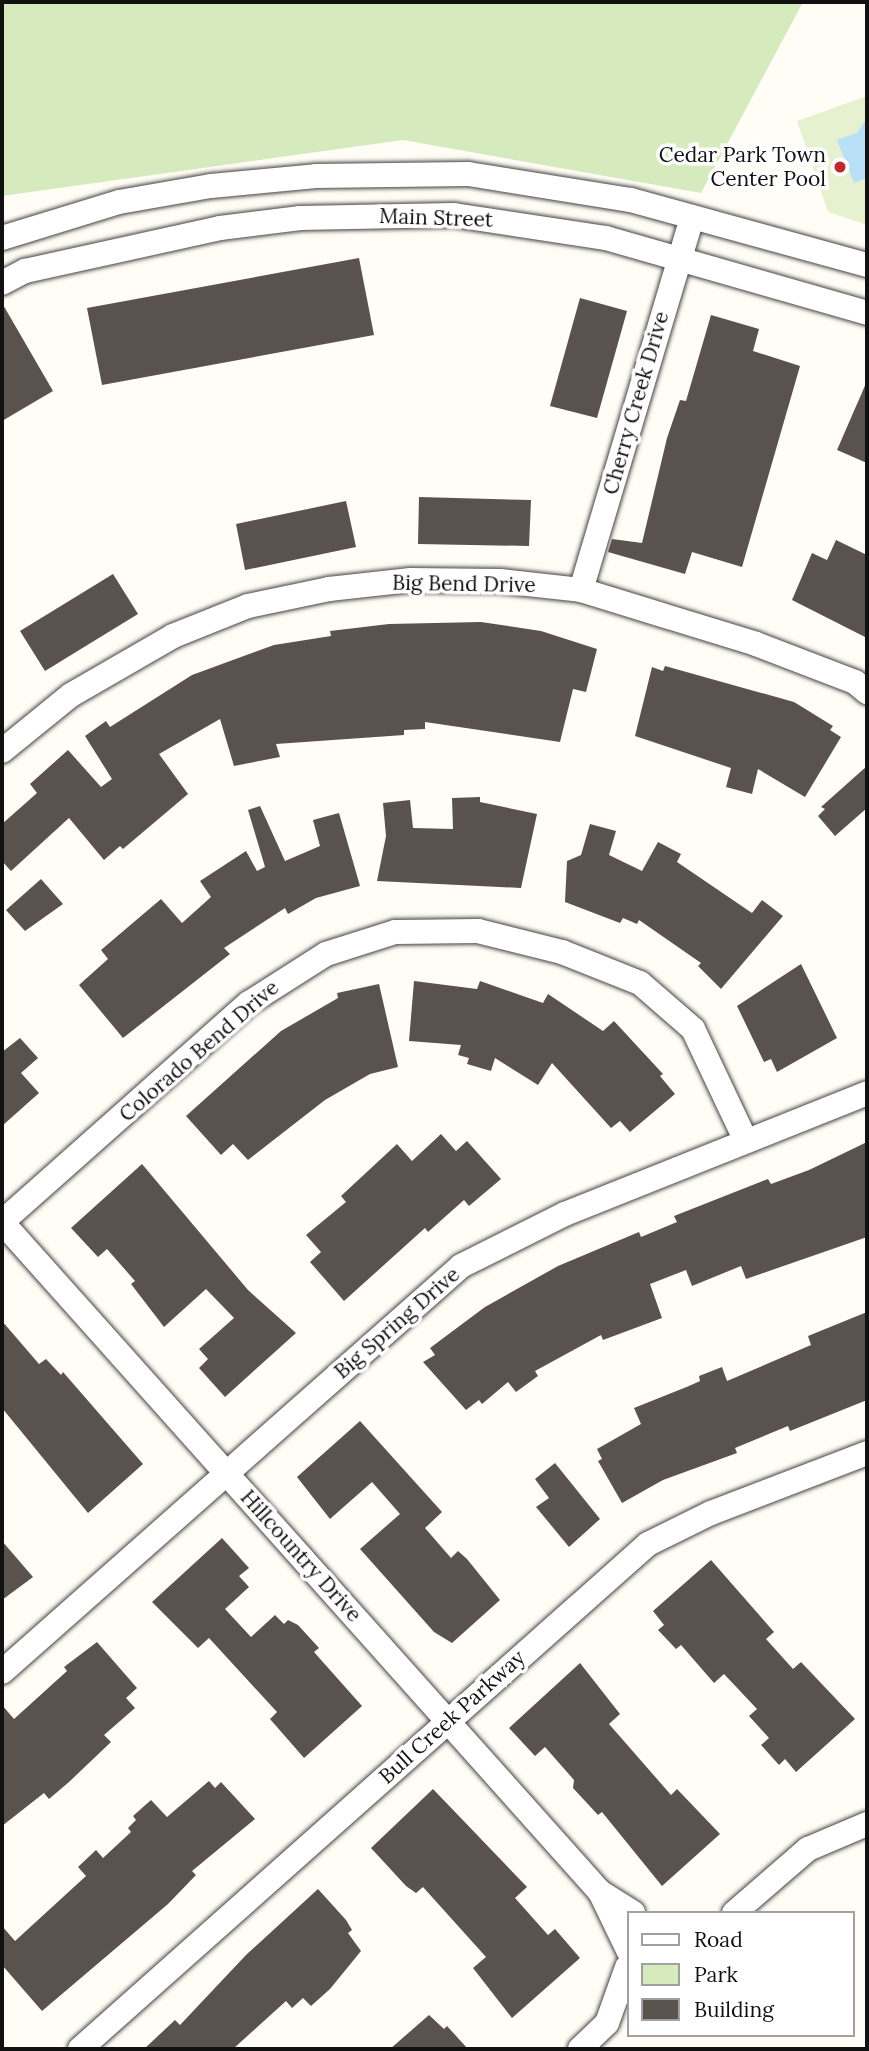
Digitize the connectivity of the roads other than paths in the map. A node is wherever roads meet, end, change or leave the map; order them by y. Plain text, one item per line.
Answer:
1 (402, 173) junction
2 (399, 214) junction
3 (692, 217) junction
4 (6, 237) edge
5 (678, 257) junction
6 (867, 265) edge
7 (25, 271) junction
8 (2, 283) edge
9 (867, 313) edge
10 (581, 590) junction
11 (867, 692) edge
12 (2, 751) edge
13 (867, 1093) edge
14 (746, 1141) junction
15 (2, 1222) edge
16 (867, 1453) edge
17 (225, 1471) junction
18 (2, 1672) edge
19 (447, 1719) junction
20 (867, 1824) edge
21 (600, 1892) junction
22 (630, 1911) edge
23 (736, 1911) edge
24 (628, 1963) edge
25 (628, 1971) edge
26 (618, 2021) edge
27 (80, 2049) edge
28 (580, 2049) edge

1 - 2 street
1 - 3 street, Main Street
1 - 4 street, Main Street
2 - 5 street, Main Street
2 - 7 street, Main Street
3 - 5 street, Cherry Creek Drive
3 - 6 street, Main Street
4 - 7 street
5 - 9 street, Main Street
5 - 10 street, Cherry Creek Drive
7 - 8 street, Main Street
10 - 11 street, Big Bend Drive
10 - 12 street, Big Bend Drive
13 - 14 street, Big Spring Drive
14 - 15 street, Colorado Bend Drive
14 - 17 street, Big Spring Drive
15 - 17 street, Hillcountry Drive
16 - 19 street, Bull Creek Parkway
17 - 18 street, Big Spring Drive
17 - 19 street, Hillcountry Drive
19 - 21 street, Hillcountry Drive
19 - 27 street, Bull Creek Parkway
20 - 23 street
21 - 22 street, Hillcountry Drive
21 - 24 street, Hillcountry Drive
25 - 26 street
26 - 28 street

